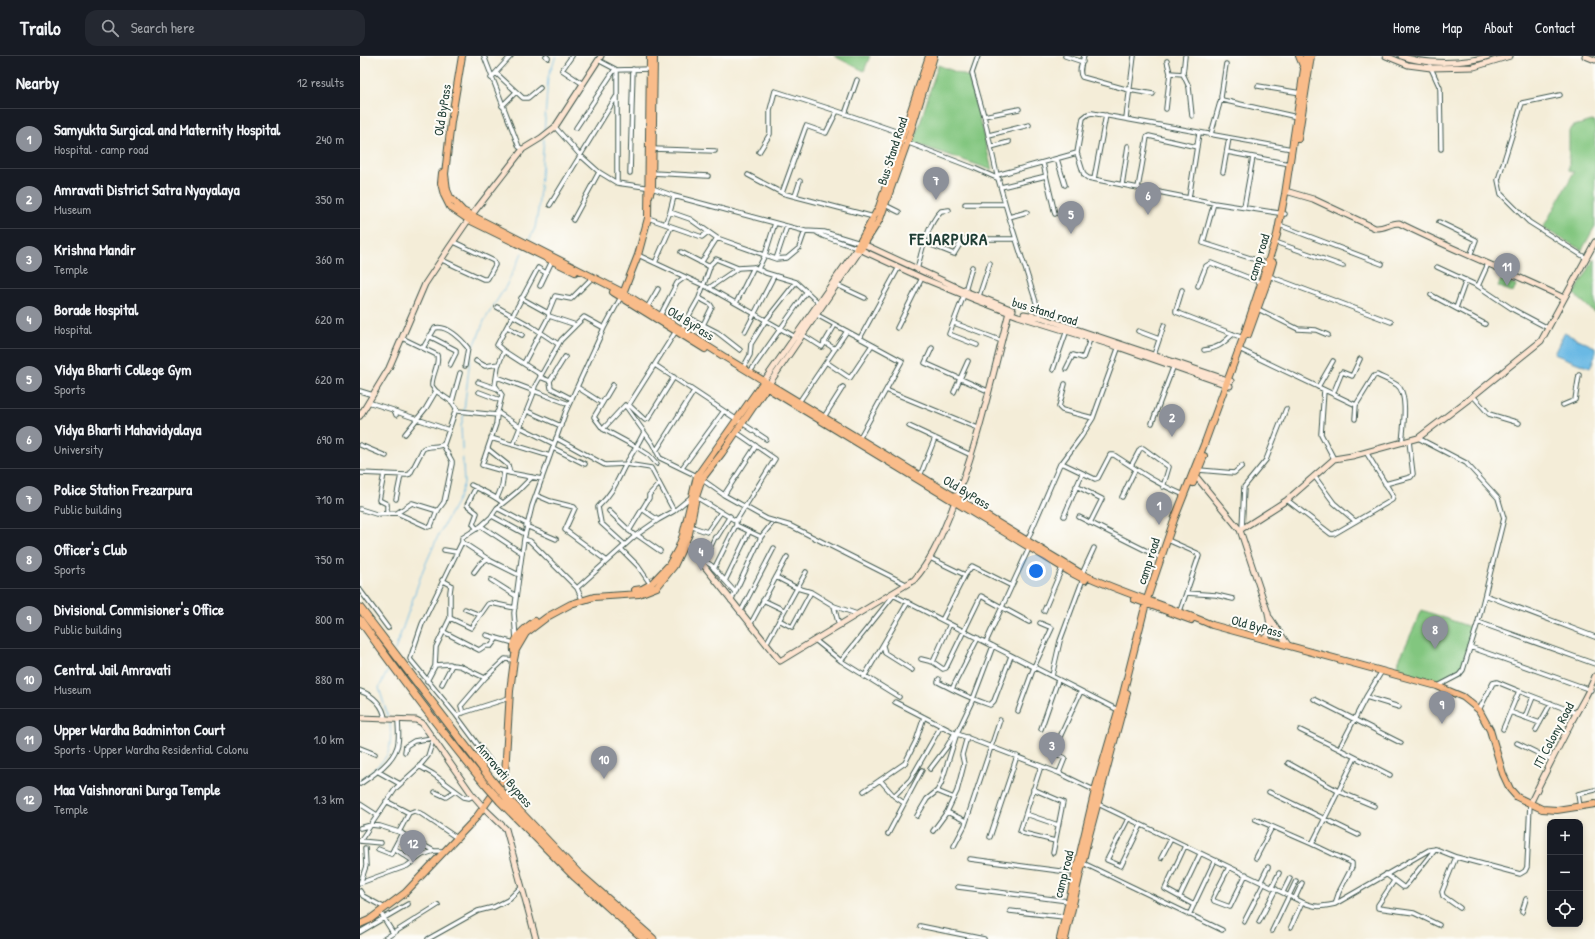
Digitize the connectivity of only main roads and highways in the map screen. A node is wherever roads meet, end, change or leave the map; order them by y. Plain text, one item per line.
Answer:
1 (459, 56) edge
2 (462, 56) edge
3 (650, 56) edge
4 (654, 56) edge
5 (929, 56) edge
6 (934, 56) edge
7 (1299, 56) edge
8 (1306, 56) edge
9 (1311, 56) edge
10 (1317, 56) edge
11 (1311, 63) junction
12 (1305, 69) junction
13 (906, 135) junction
14 (904, 141) junction
15 (650, 188) junction
16 (1283, 214) junction
17 (470, 218) junction
18 (1270, 265) junction
19 (591, 278) junction
20 (623, 295) junction
21 (679, 331) junction
22 (1241, 350) junction
23 (765, 384) junction
24 (739, 422) junction
25 (909, 471) junction
26 (1196, 473) junction
27 (700, 478) junction
28 (694, 497) junction
29 (956, 501) junction
30 (1028, 544) junction
31 (1082, 576) junction
32 (652, 587) junction
33 (1148, 602) junction
34 (360, 608) edge
35 (360, 620) edge
36 (1212, 625) junction
37 (516, 643) junction
38 (488, 781) junction
39 (1098, 792) junction
40 (503, 799) junction
41 (1096, 803) junction
42 (1595, 804) edge
43 (360, 924) edge
44 (644, 939) edge
45 (653, 939) edge
46 (1060, 939) edge
47 (1065, 939) edge

1 - 17 main road, Old ByPass
2 - 17 main road, Old ByPass
3 - 15 main road
4 - 15 main road
5 - 13 main road, Bus Stand Road
6 - 13 main road, Bus Stand Road
7 - 12 main road
8 - 12 main road, camp road
9 - 11 main road, camp road
10 - 11 main road
11 - 16 main road, camp road
12 - 16 main road, camp road
13 - 14 main road, Bus Stand Road
14 - 14 main road, Bus Stand Road
15 - 20 main road
16 - 18 main road, camp road
16 - 18 main road, camp road
17 - 19 main road, Old ByPass
17 - 19 main road
18 - 22 main road, camp road
18 - 22 main road, camp road
19 - 20 main road, Old ByPass
20 - 21 main road
20 - 21 main road, Old ByPass
21 - 23 main road
21 - 23 main road, Old ByPass
22 - 26 main road, camp road
23 - 24 main road
23 - 25 main road
23 - 25 main road, Old ByPass
24 - 27 main road
24 - 27 main road
25 - 29 main road
25 - 29 main road, Old ByPass
26 - 33 main road, camp road
26 - 33 main road, camp road
27 - 28 main road
28 - 32 main road
28 - 32 main road
29 - 30 main road, Old ByPass
30 - 31 main road, Old ByPass
30 - 31 main road
31 - 33 main road, Old ByPass
32 - 37 main road
32 - 37 main road
33 - 36 main road
33 - 36 main road, Old ByPass
33 - 39 main road, camp road
33 - 39 main road, camp road
34 - 38 highway, Amravati Bypass
35 - 38 highway, Amravati Bypass
36 - 42 main road, Old ByPass
37 - 43 main road
38 - 40 highway, Amravati Bypass, bridge
39 - 41 main road, camp road
40 - 44 highway, Amravati Bypass
40 - 45 highway, Amravati Bypass
41 - 46 main road, camp road
41 - 47 main road, camp road

